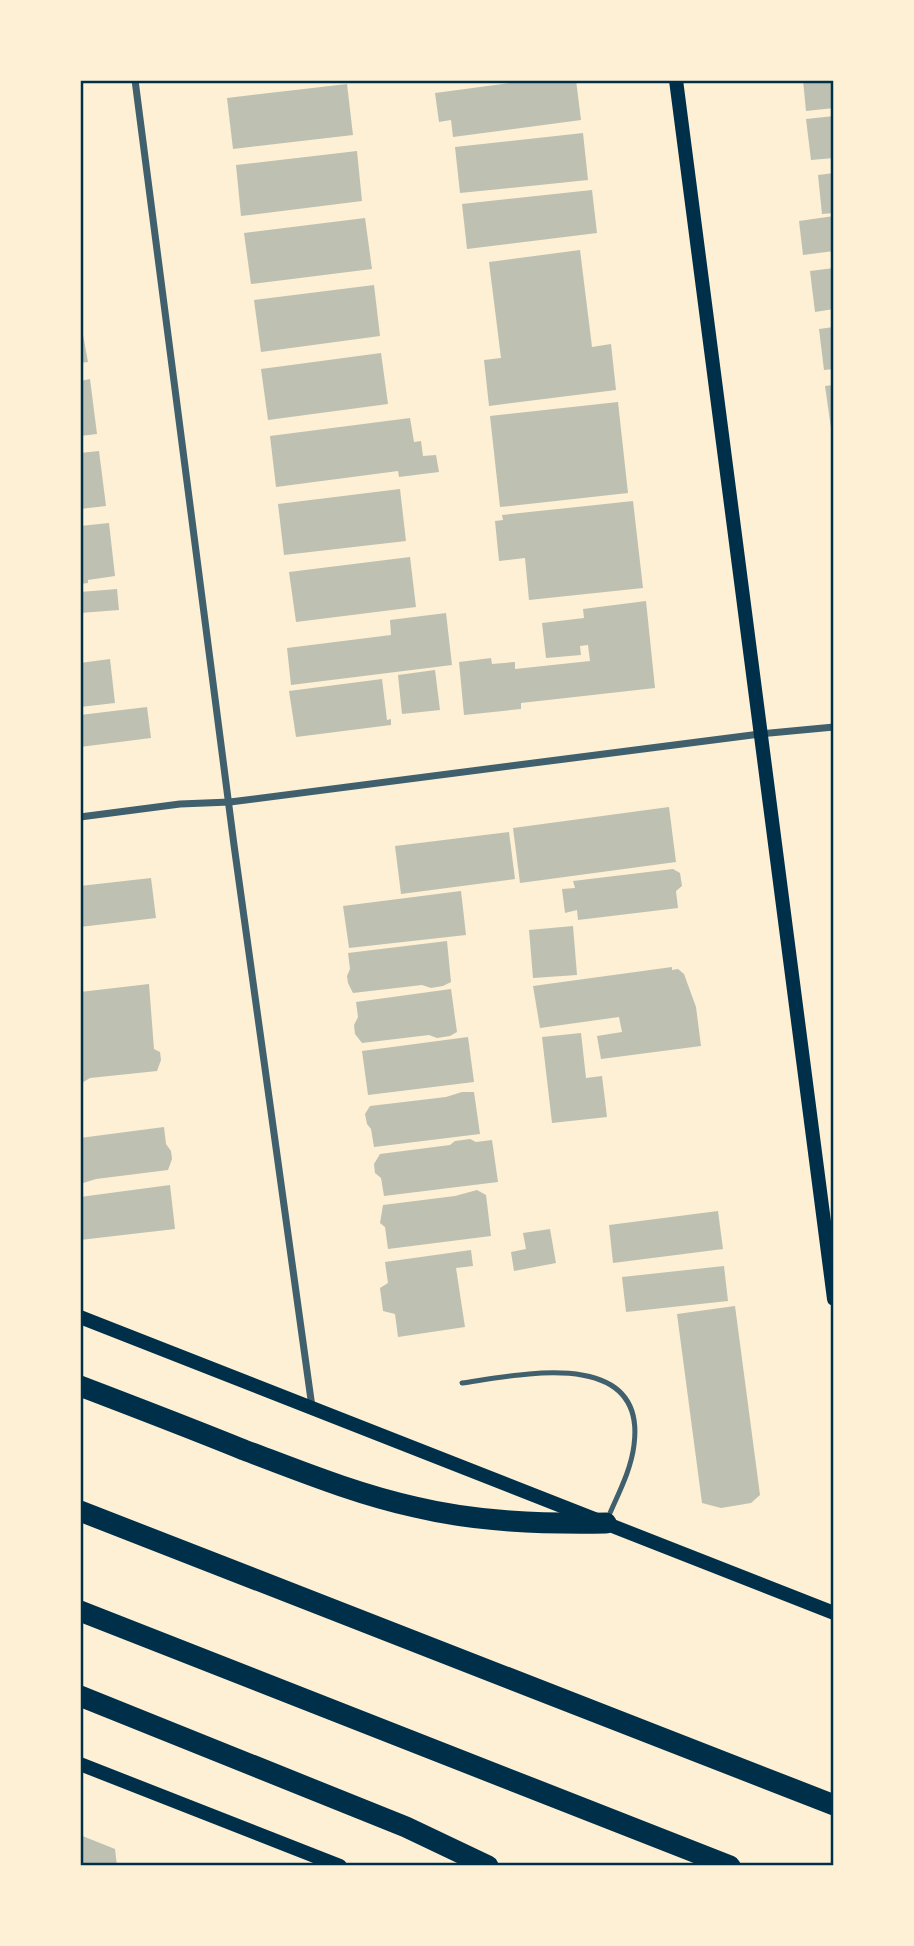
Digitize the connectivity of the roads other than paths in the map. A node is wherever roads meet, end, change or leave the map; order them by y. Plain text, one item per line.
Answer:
1 (135, 80) edge
2 (676, 80) edge
3 (834, 727) edge
4 (760, 734) junction
5 (229, 802) junction
6 (80, 817) edge
7 (834, 1299) edge
8 (80, 1317) edge
9 (463, 1383) dead end
10 (80, 1386) edge
11 (312, 1408) junction
12 (80, 1511) edge
13 (606, 1523) junction
14 (80, 1611) edge
15 (834, 1613) edge
16 (80, 1696) edge
17 (80, 1764) edge
18 (834, 1805) edge
19 (340, 1866) edge
20 (488, 1866) edge
21 (730, 1866) edge

1 - 5 street
2 - 4 main road
3 - 4 street
4 - 5 street
4 - 7 main road
5 - 6 street
5 - 11 street
8 - 11 main road
9 - 13 lane
10 - 13 highway
11 - 13 main road
12 - 18 highway
13 - 15 main road
14 - 21 highway
16 - 20 highway
17 - 19 main road

